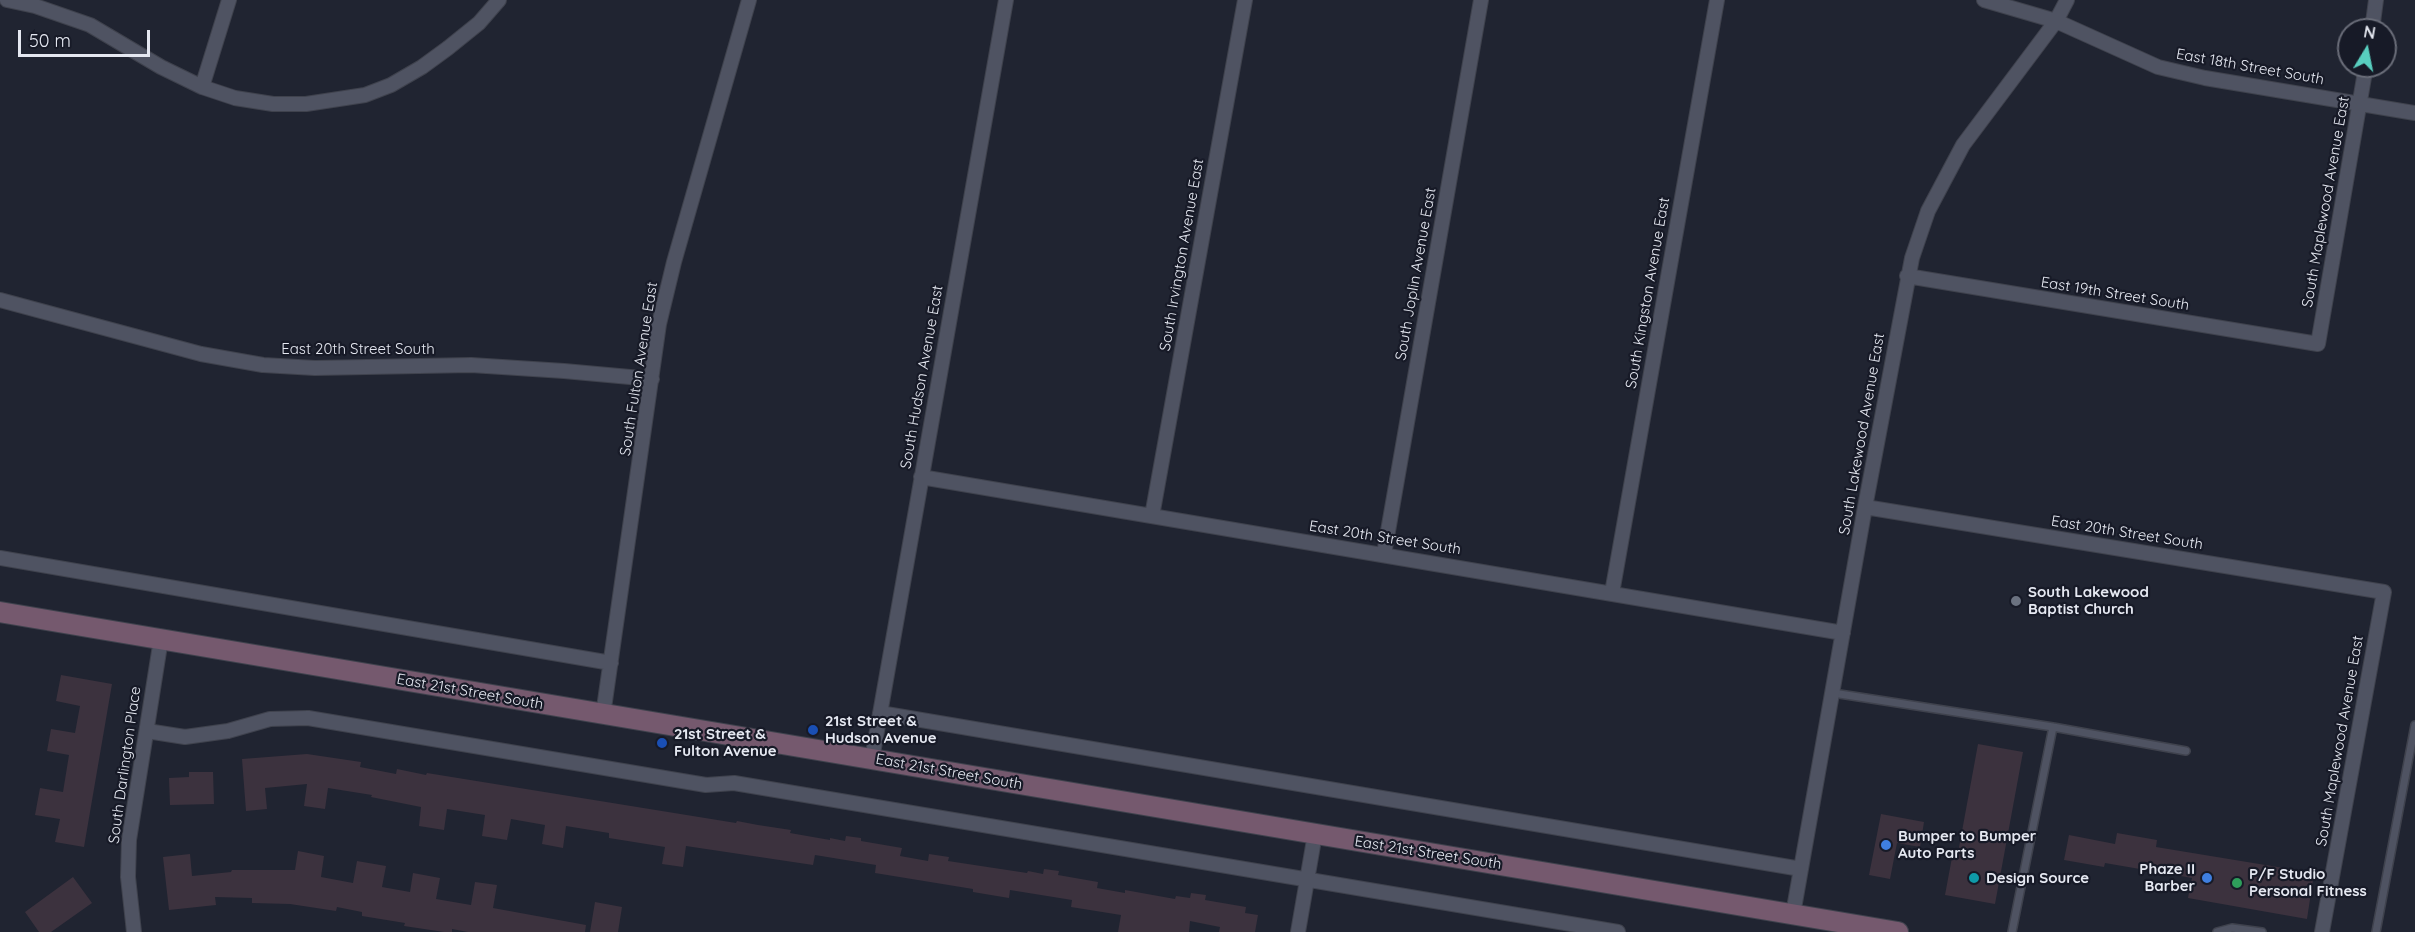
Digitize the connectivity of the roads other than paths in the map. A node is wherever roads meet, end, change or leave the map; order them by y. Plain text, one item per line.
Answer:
1 (7, 0) edge
2 (229, 0) edge
3 (499, 0) edge
4 (749, 0) edge
5 (1006, 0) edge
6 (1245, 0) edge
7 (1481, 0) edge
8 (1717, 0) edge
9 (1984, 0) edge
10 (2067, 0) edge
11 (2376, 0) edge
12 (2374, 18) edge
13 (2056, 21) junction
14 (2364, 78) edge
15 (202, 87) junction
16 (2360, 103) junction
17 (2415, 112) edge
18 (1907, 276) junction
19 (0, 300) edge
20 (2318, 344) joint
21 (652, 379) junction
22 (921, 477) junction
23 (1865, 507) junction
24 (1152, 516) junction
25 (1384, 555) junction
26 (0, 558) edge
27 (2384, 592) joint
28 (1612, 593) junction
29 (0, 612) edge
30 (1844, 633) junction
31 (161, 639) junction
32 (611, 663) junction
33 (1833, 693) junction
34 (880, 713) junction
35 (603, 715) junction
36 (2415, 725) edge
37 (2053, 727) junction
38 (147, 731) junction
39 (2186, 751) dead end
40 (872, 759) junction
41 (1315, 834) junction
42 (1801, 869) junction
43 (1307, 879) junction
44 (1793, 914) junction
45 (134, 932) edge
46 (1298, 932) edge
47 (1618, 932) edge
48 (1898, 932) edge
49 (2012, 932) edge
50 (2217, 932) edge
51 (2262, 932) edge
52 (2322, 932) edge
53 (2376, 932) edge

1 - 15 street
2 - 15 street
3 - 15 street
4 - 21 street, South Fulton Avenue East
5 - 22 street, South Hudson Avenue East
6 - 24 street, South Irvington Avenue East
7 - 25 street, South Joplin Avenue East
8 - 28 street, South Kingston Avenue East
9 - 13 street, East 18th Street South
10 - 13 street, South Lakewood Avenue East
11 - 12 street
13 - 16 street, East 18th Street South
13 - 18 street, South Lakewood Avenue East
14 - 16 street, South Maplewood Avenue East
16 - 17 street, East 18th Street South
16 - 20 street, South Maplewood Avenue East
18 - 20 street, East 19th Street South
18 - 23 street, South Lakewood Avenue East
19 - 21 street, East 20th Street South
21 - 32 street, South Fulton Avenue East
22 - 24 street, East 20th Street South
22 - 34 street, South Hudson Avenue East
23 - 27 street, East 20th Street South
23 - 30 street, South Lakewood Avenue East
24 - 25 street, East 20th Street South
25 - 28 street, East 20th Street South
26 - 32 street
27 - 52 street, South Maplewood Avenue East
28 - 30 street, East 20th Street South
29 - 31 main road, East 21st Street South
30 - 33 street, South Lakewood Avenue East
31 - 35 main road, East 21st Street South
31 - 38 street, South Darlington Place
32 - 35 street, South Fulton Avenue East
33 - 37 lane
33 - 42 street, South Lakewood Avenue East
34 - 40 street, South Hudson Avenue East
34 - 42 street
35 - 40 main road, East 21st Street South
36 - 53 lane
37 - 39 lane
37 - 49 lane
38 - 43 street
38 - 45 street, South Darlington Place
40 - 41 main road, East 21st Street South
41 - 43 street
41 - 44 main road, East 21st Street South
42 - 44 street, South Lakewood Avenue East
43 - 46 street
43 - 47 street
44 - 48 main road, East 21st Street South
50 - 51 lane

